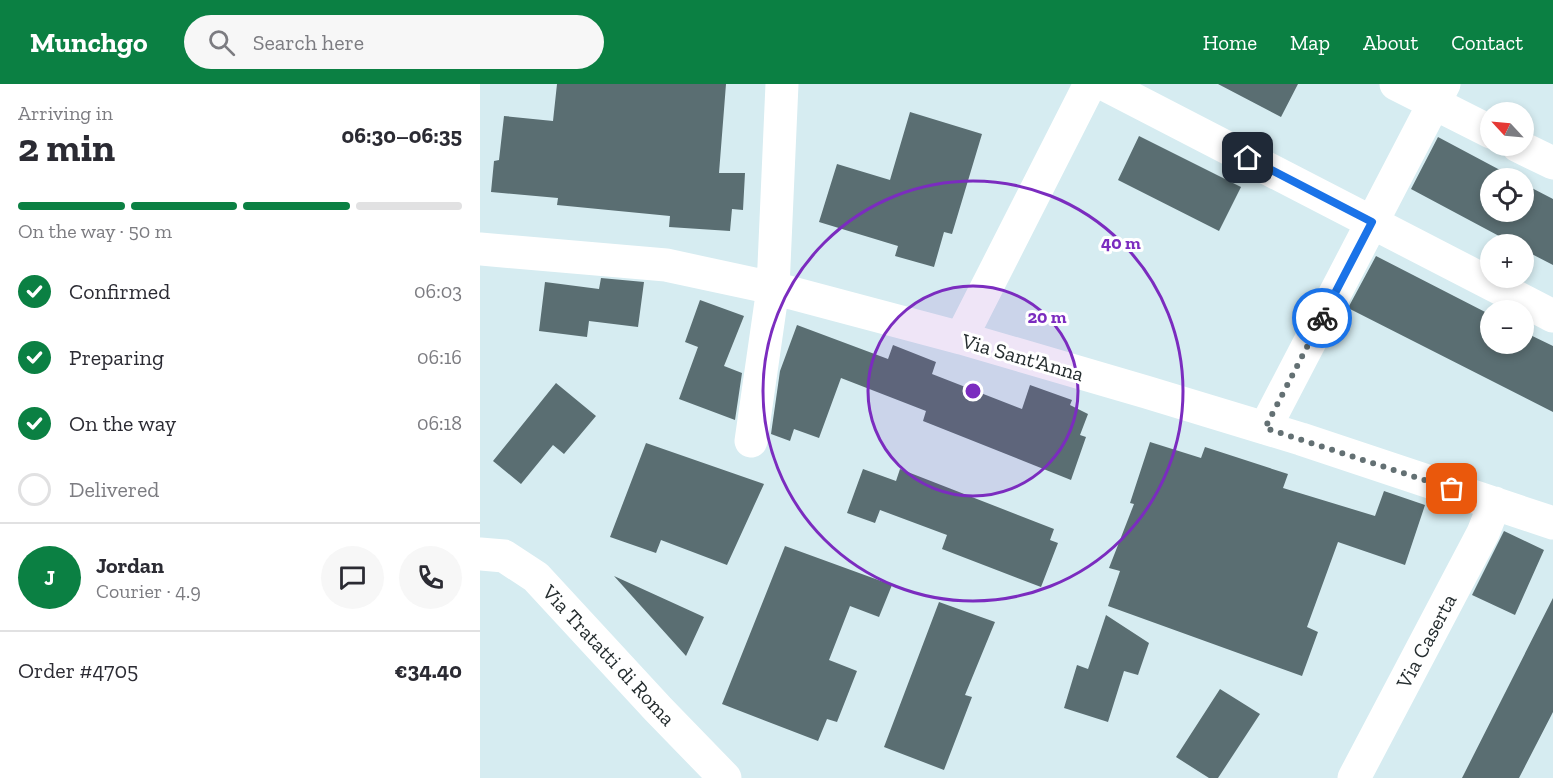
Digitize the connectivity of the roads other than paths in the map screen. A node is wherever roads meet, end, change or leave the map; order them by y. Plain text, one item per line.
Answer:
1 (782, 84) edge
2 (1090, 84) edge
3 (1104, 84) edge
4 (1396, 84) edge
5 (1439, 94) edge
6 (1480, 124) edge
7 (1534, 154) edge
8 (1553, 163) edge
9 (1372, 222) junction
10 (480, 249) edge
11 (773, 288) junction
12 (1553, 316) edge
13 (961, 338) junction
14 (1265, 428) junction
15 (751, 441) dead end
16 (1495, 503) junction
17 (1553, 523) edge
18 (480, 554) edge
19 (725, 778) edge
20 (1354, 778) edge

1 - 11 street
2 - 13 street
3 - 9 street
4 - 5 street
5 - 6 street
5 - 9 street
7 - 8 street
9 - 12 street
9 - 14 street
10 - 11 street, Via Sant'Anna
11 - 13 street, Via Sant'Anna
11 - 15 street
13 - 14 street, Via Sant'Anna
14 - 16 street, Via Sant'Anna
16 - 17 street, Via Sant'Anna
16 - 20 street, Via Caserta
18 - 19 street, Via Tratatti di Roma

